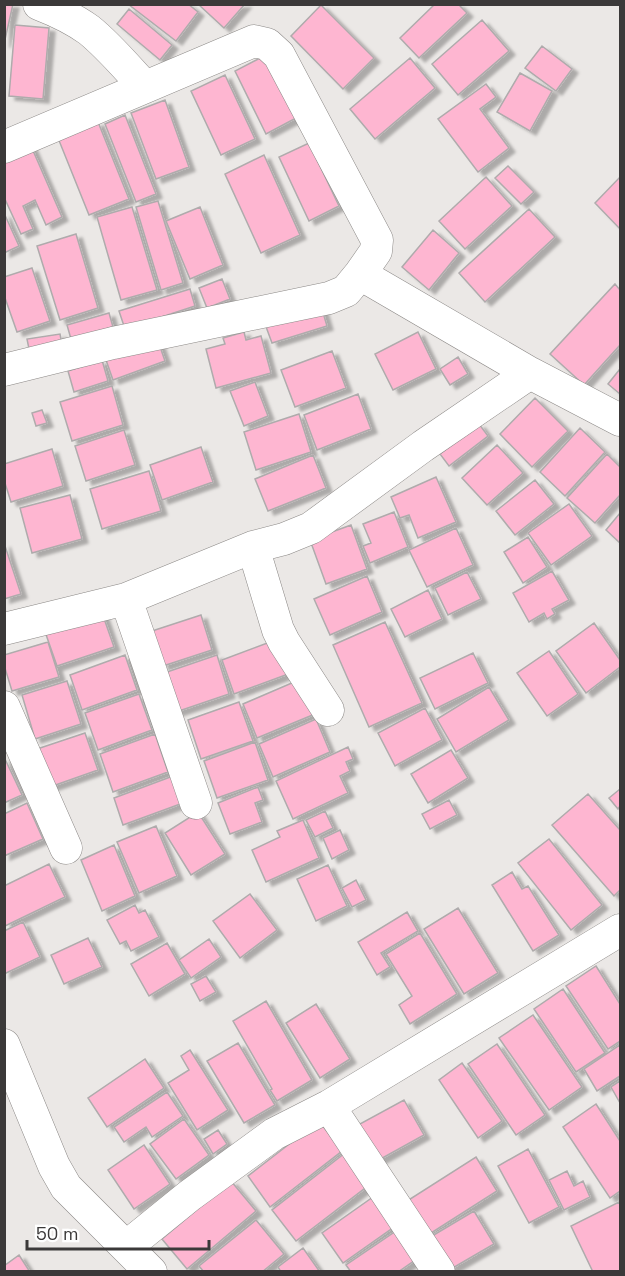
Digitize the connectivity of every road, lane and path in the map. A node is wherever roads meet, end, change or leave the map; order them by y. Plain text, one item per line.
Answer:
1 (39, 4) edge
2 (145, 87) junction
3 (4, 147) edge
4 (360, 274) junction
5 (4, 370) edge
6 (530, 373) junction
7 (621, 420) edge
8 (253, 547) junction
9 (126, 600) junction
10 (4, 629) edge
11 (4, 707) edge
12 (328, 710) dead end
13 (196, 803) dead end
14 (66, 848) dead end
15 (621, 930) edge
16 (4, 1045) edge
17 (329, 1106) junction
18 (126, 1247) junction
19 (151, 1272) edge
20 (439, 1272) edge

1 - 2 street
2 - 3 street
2 - 4 street
4 - 5 street
4 - 6 street
6 - 7 street
6 - 8 street
8 - 9 street
8 - 12 street
9 - 10 street
9 - 13 street
11 - 14 street
15 - 17 street
16 - 18 street
17 - 18 street
17 - 20 street
18 - 19 street

